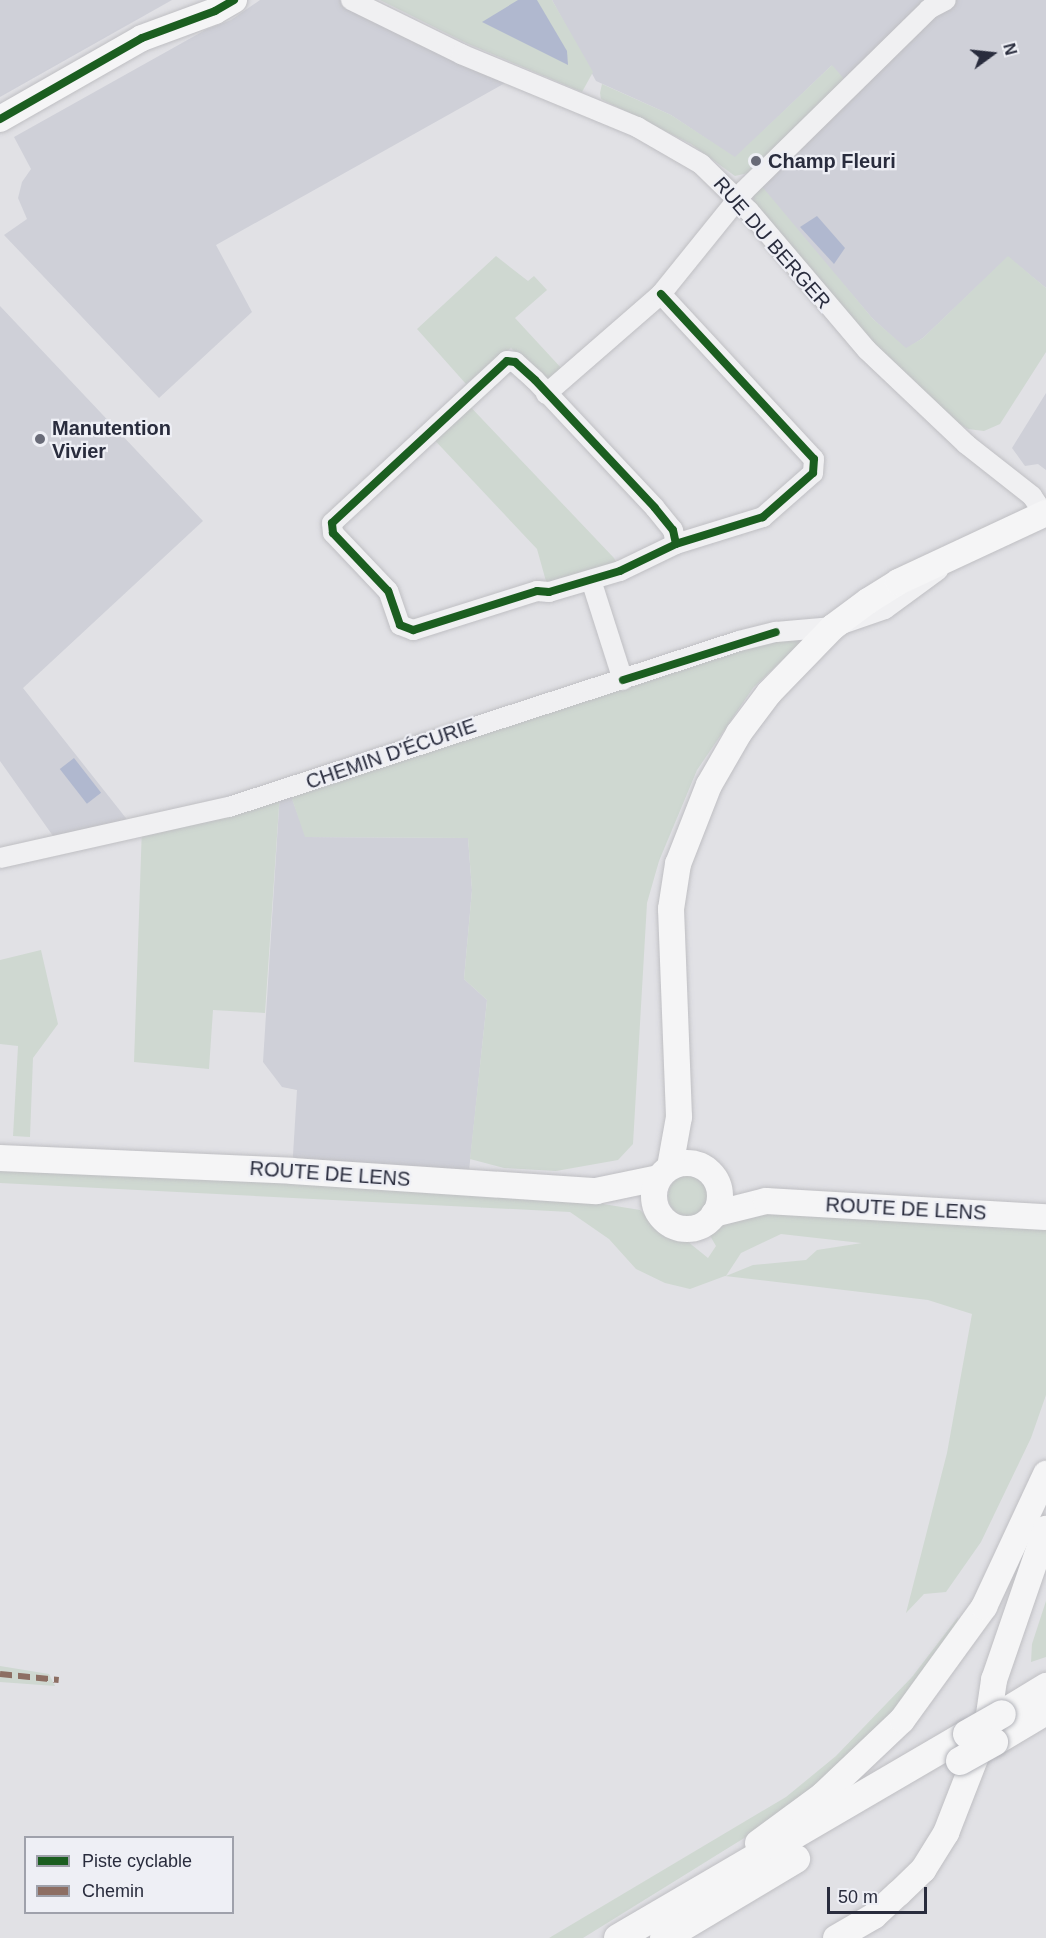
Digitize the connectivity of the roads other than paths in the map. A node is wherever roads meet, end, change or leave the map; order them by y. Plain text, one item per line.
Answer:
1 (234, 0) edge
2 (351, 0) edge
3 (936, 3) edge
4 (0, 119) edge
5 (738, 199) junction
6 (660, 294) junction
7 (546, 394) junction
8 (1045, 514) edge
9 (676, 544) junction
10 (591, 580) junction
11 (833, 627) junction
12 (784, 632) junction
13 (804, 656) junction
14 (622, 680) junction
15 (0, 858) edge
16 (0, 1158) edge
17 (664, 1172) junction
18 (715, 1178) junction
19 (596, 1191) junction
20 (766, 1201) junction
21 (657, 1209) junction
22 (714, 1214) junction
23 (1046, 1217) edge
24 (1046, 1474) edge
25 (1046, 1528) edge
26 (1046, 1687) edge
27 (1046, 1711) edge
28 (974, 1746) junction
29 (687, 1899) junction
30 (618, 1938) edge
31 (664, 1938) edge
32 (836, 1938) edge

1 - 4 main road
2 - 5 street, RUE DU BERGER
3 - 5 street
5 - 6 street
5 - 8 street, RUE DU BERGER
6 - 7 street
6 - 9 street
7 - 9 street
7 - 10 street
8 - 11 main road
9 - 10 street
10 - 14 street
11 - 12 street, CHEMIN D'ÉCURIE
11 - 13 main road
12 - 13 street
12 - 14 street, CHEMIN D'ÉCURIE
13 - 17 main road
14 - 15 street, CHEMIN D'ÉCURIE
16 - 19 main road, ROUTE DE LENS
17 - 18 main road
17 - 19 main road, ROUTE DE LENS
17 - 21 main road
18 - 20 main road
18 - 22 main road
19 - 21 main road
20 - 22 main road
20 - 23 main road, ROUTE DE LENS
21 - 22 main road
24 - 29 main road
25 - 32 main road
26 - 28 highway, bridge
27 - 28 highway
28 - 29 highway
28 - 31 highway
29 - 30 highway

